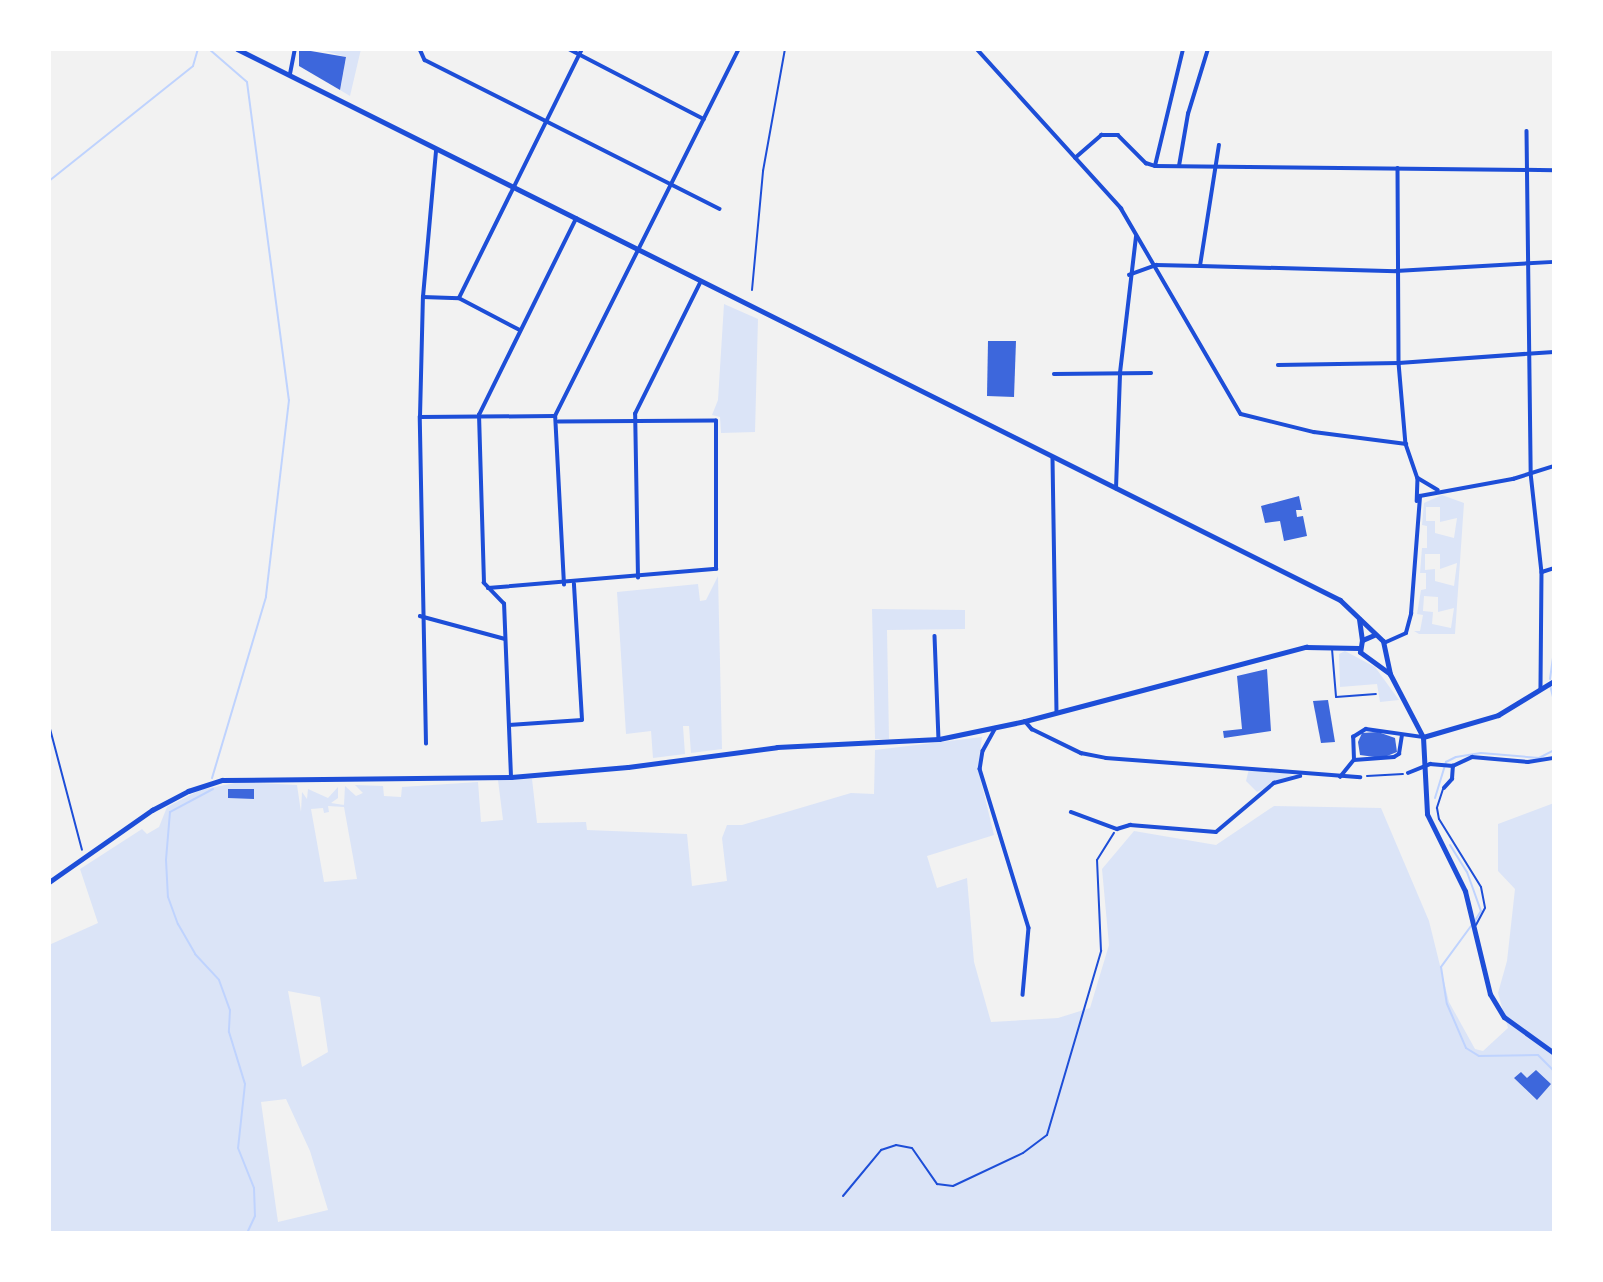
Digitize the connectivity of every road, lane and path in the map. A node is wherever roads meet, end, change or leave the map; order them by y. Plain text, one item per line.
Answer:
1 (237, 49) edge
2 (295, 49) edge
3 (420, 49) edge
4 (569, 49) edge
5 (785, 49) edge
6 (977, 49) edge
7 (1182, 49) edge
8 (1208, 49) edge
9 (737, 50) edge
10 (581, 52) edge
11 (289, 76) junction
12 (705, 120) junction
13 (547, 121) junction
14 (1527, 131) dead end
15 (1219, 145) dead end
16 (436, 150) junction
17 (1075, 158) junction
18 (1155, 166) junction
19 (1179, 166) junction
20 (1216, 167) junction
21 (1398, 169) junction
22 (1527, 169) junction
23 (1554, 170) edge
24 (672, 184) junction
25 (513, 188) junction
26 (720, 209) dead end
27 (576, 219) junction
28 (1136, 237) junction
29 (638, 251) junction
30 (1529, 262) junction
31 (1554, 262) edge
32 (1156, 265) junction
33 (1200, 267) junction
34 (1396, 271) junction
35 (1129, 275) junction
36 (701, 281) junction
37 (752, 290) dead end
38 (423, 297) junction
39 (459, 298) junction
40 (520, 330) junction
41 (1531, 352) junction
42 (1554, 352) edge
43 (1399, 363) junction
44 (1278, 365) dead end
45 (1120, 373) junction
46 (1152, 373) dead end
47 (1054, 374) dead end
48 (479, 415) junction
49 (555, 416) junction
50 (420, 417) junction
51 (634, 421) junction
52 (558, 422) junction
53 (1406, 444) junction
54 (1053, 458) junction
55 (1554, 466) edge
56 (1531, 473) junction
57 (1418, 478) junction
58 (1116, 490) junction
59 (1439, 490) junction
60 (1417, 501) junction
61 (1554, 568) edge
62 (1542, 572) junction
63 (638, 578) junction
64 (564, 584) junction
65 (574, 584) junction
66 (486, 589) junction
67 (420, 616) junction
68 (1359, 618) junction
69 (1374, 635) junction
70 (935, 636) dead end
71 (505, 639) junction
72 (1362, 640) junction
73 (1384, 643) junction
74 (1333, 645) junction
75 (1359, 648) junction
76 (1383, 653) junction
77 (1372, 660) junction
78 (1390, 674) junction
79 (1554, 681) edge
80 (1543, 686) junction
81 (1376, 694) dead end
82 (1057, 713) junction
83 (1025, 721) junction
84 (49, 725) edge
85 (509, 725) junction
86 (996, 728) junction
87 (1402, 737) junction
88 (1423, 737) junction
89 (939, 739) junction
90 (426, 744) dead end
91 (1554, 758) edge
92 (1354, 760) junction
93 (1425, 766) junction
94 (1451, 766) junction
95 (1408, 773) joint
96 (1302, 775) junction
97 (1368, 776) dead end
98 (511, 777) junction
99 (1340, 777) junction
100 (1360, 777) dead end
101 (1444, 788) joint
102 (1071, 812) dead end
103 (1118, 829) junction
104 (87, 857) junction
105 (49, 882) edge
106 (1476, 925) junction
107 (1023, 995) dead end
108 (1552, 1051) edge
109 (843, 1196) dead end

1 - 11 main road
2 - 11 street
3 - 13 street
4 - 10 street
5 - 37 path
6 - 17 street
7 - 18 street
8 - 19 street
9 - 12 street
10 - 12 street
10 - 13 street
11 - 16 main road
12 - 24 street
13 - 24 street
13 - 25 street
14 - 22 street
15 - 20 street
16 - 25 main road
16 - 38 street
17 - 18 street
17 - 28 street
18 - 19 street
19 - 20 street
20 - 21 street
20 - 33 street
21 - 22 street
21 - 34 street
22 - 23 street
22 - 30 street
24 - 26 street
24 - 29 street
25 - 27 main road
25 - 39 street
27 - 29 main road
27 - 40 street
28 - 32 street
28 - 35 street
29 - 36 main road
29 - 49 street
30 - 31 street
30 - 34 street
30 - 41 street
32 - 33 street
32 - 35 street
32 - 53 street
33 - 34 street
34 - 43 street
35 - 45 street
36 - 51 street
36 - 54 main road
38 - 39 street
38 - 50 street
39 - 40 street
40 - 48 street
41 - 42 street
41 - 43 street
41 - 56 street
43 - 44 street
43 - 53 street
45 - 46 street
45 - 47 street
45 - 58 street
48 - 49 street
48 - 50 street
48 - 66 street
49 - 52 street
50 - 67 street
51 - 52 street
51 - 63 street
51 - 63 street
52 - 64 street
53 - 57 street
54 - 58 main road
54 - 82 street
55 - 56 street
56 - 59 street
56 - 62 street
57 - 59 street
57 - 60 street
58 - 68 main road
59 - 60 street
60 - 73 street
61 - 62 street
62 - 80 street
63 - 65 street
64 - 65 street
64 - 66 street
65 - 85 street
66 - 71 street
67 - 71 street
67 - 90 street
68 - 69 main road
68 - 72 main road
69 - 72 main road
69 - 73 main road
70 - 89 street
71 - 85 street
72 - 75 main road
73 - 76 main road
74 - 75 main road
74 - 81 lane
74 - 82 main road
75 - 77 main road
76 - 77 main road
76 - 78 main road
77 - 78 main road
78 - 88 main road
79 - 80 main road
80 - 88 main road
82 - 83 main road
83 - 86 main road
83 - 96 street
84 - 104 path
85 - 98 street
86 - 89 main road
86 - 107 street
87 - 88 street
87 - 92 street
87 - 92 street
88 - 93 main road
89 - 98 main road
91 - 94 street
92 - 99 street
93 - 94 street
93 - 95 street
93 - 106 main road
94 - 101 street
95 - 97 path
96 - 99 street
96 - 103 street
98 - 104 main road
99 - 100 street
101 - 106 lane
102 - 103 street
103 - 109 path
104 - 105 main road
106 - 108 main road

